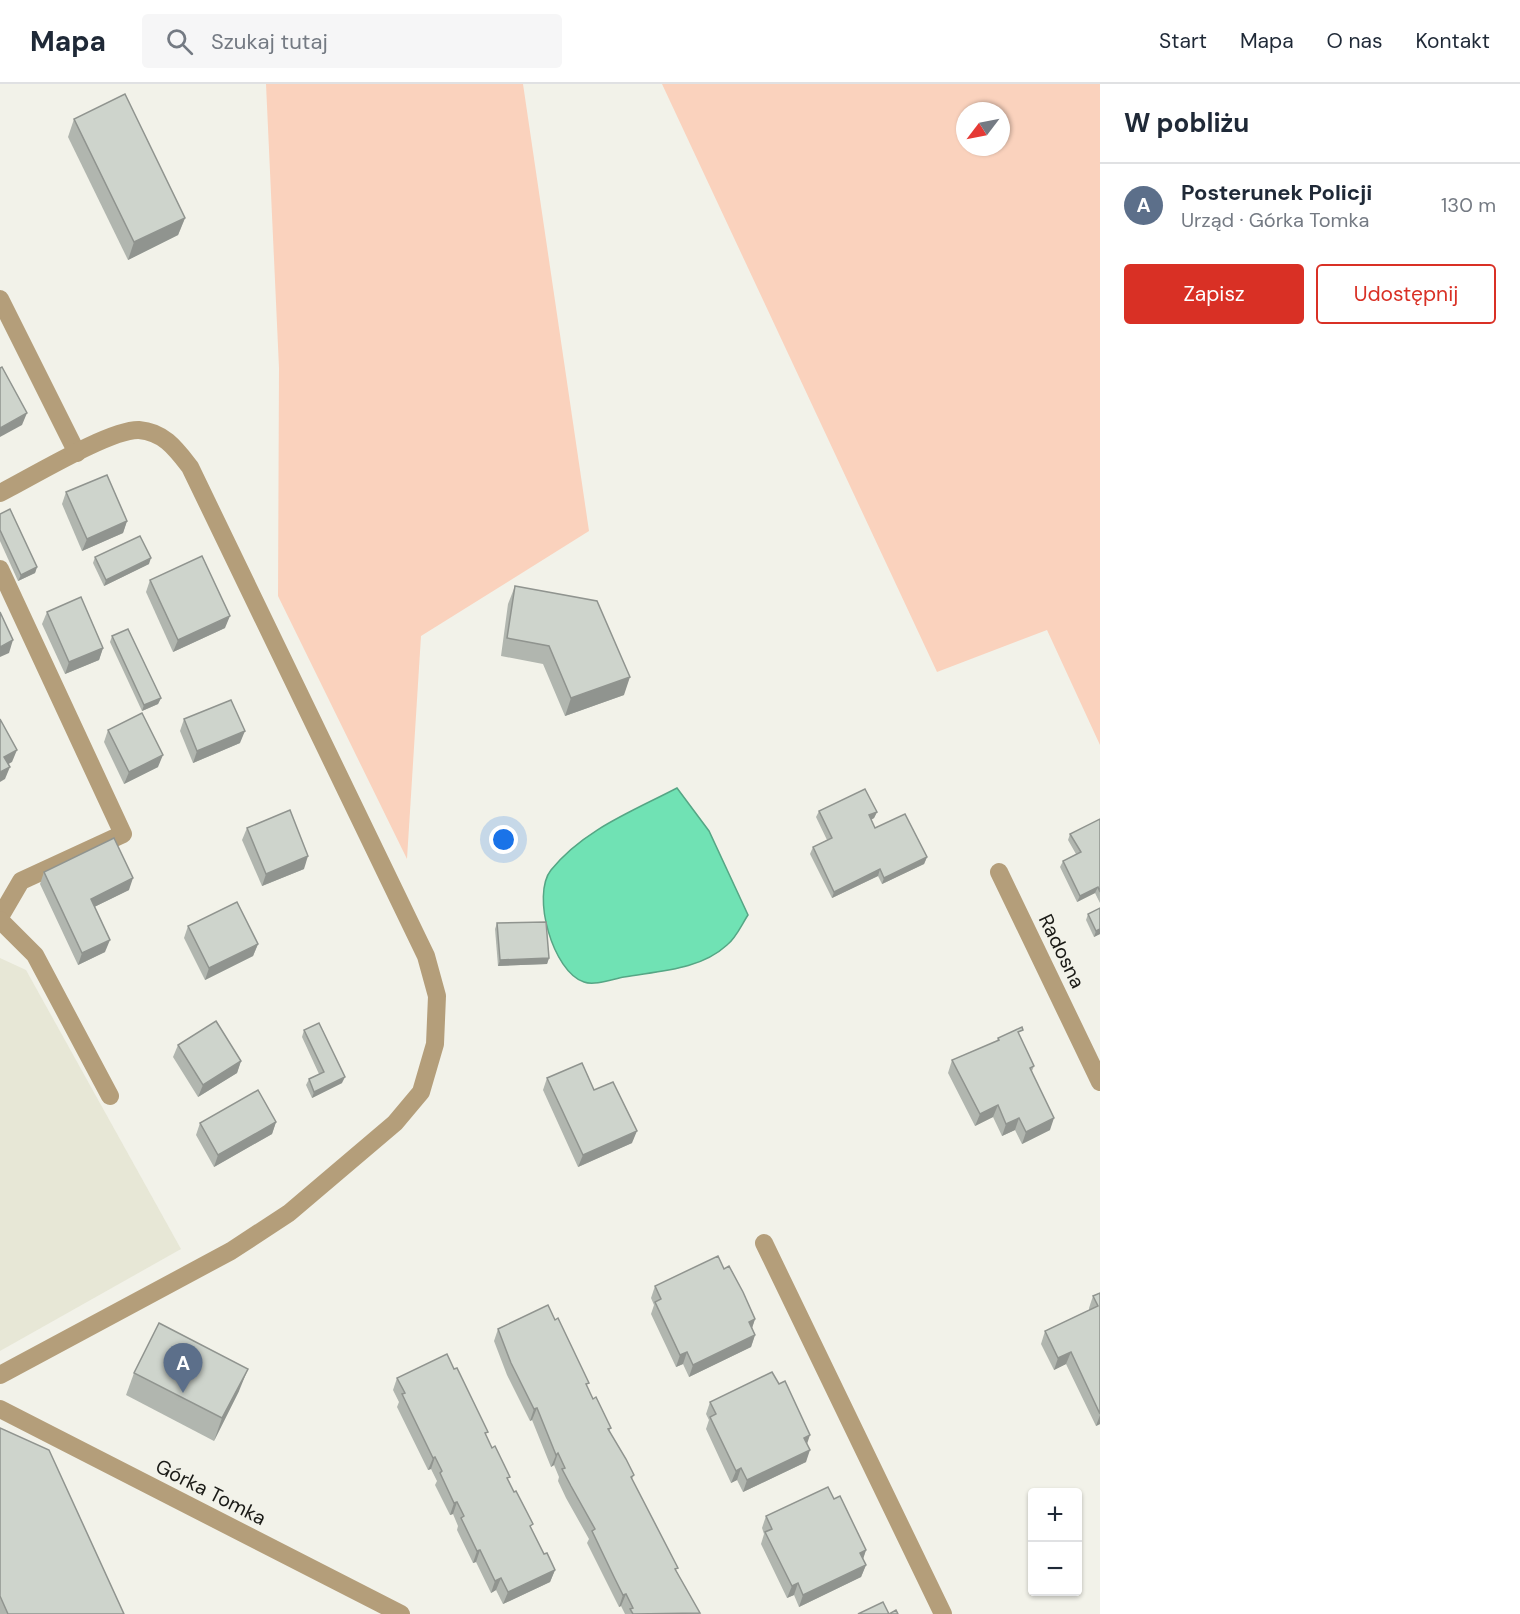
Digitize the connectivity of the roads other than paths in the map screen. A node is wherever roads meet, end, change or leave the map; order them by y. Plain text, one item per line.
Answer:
1 (0, 299) edge
2 (77, 453) junction
3 (0, 493) edge
4 (0, 569) edge
5 (999, 872) dead end
6 (0, 919) edge
7 (1100, 1082) edge
8 (110, 1096) dead end
9 (764, 1243) dead end
10 (0, 1374) edge
11 (0, 1409) edge
12 (401, 1614) edge
13 (943, 1614) edge

1 - 2 street
2 - 3 street
2 - 10 street
4 - 6 street
5 - 7 street, Radosna
6 - 8 street
9 - 13 street
11 - 12 street, Górka Tomka

